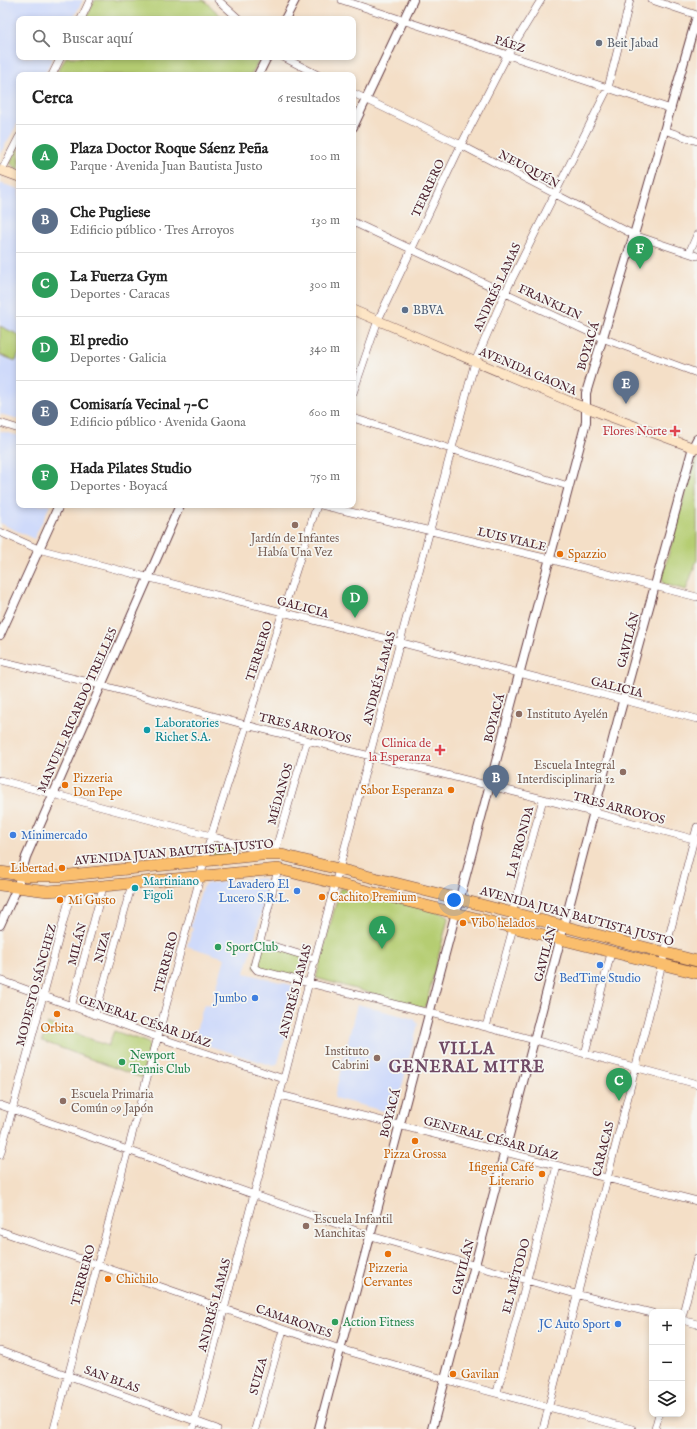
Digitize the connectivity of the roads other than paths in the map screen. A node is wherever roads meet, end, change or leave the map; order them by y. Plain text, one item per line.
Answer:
1 (90, 0) edge
2 (218, 0) edge
3 (295, 0) edge
4 (342, 0) edge
5 (413, 0) edge
6 (541, 0) edge
7 (630, 0) edge
8 (652, 0) edge
9 (82, 16) edge
10 (236, 16) edge
11 (287, 16) edge
12 (697, 16) edge
13 (403, 20) junction
14 (508, 54) junction
15 (60, 60) edge
16 (266, 60) edge
17 (289, 60) edge
18 (54, 72) edge
19 (260, 72) edge
20 (312, 72) edge
21 (608, 88) junction
22 (356, 95) edge
23 (366, 100) junction
24 (670, 109) junction
25 (356, 121) edge
26 (664, 130) junction
27 (697, 141) edge
28 (16, 142) edge
29 (461, 145) junction
30 (1, 170) edge
31 (16, 176) edge
32 (554, 194) junction
33 (356, 223) edge
34 (634, 235) junction
35 (697, 235) edge
36 (412, 249) junction
37 (689, 253) junction
38 (697, 256) edge
39 (505, 293) junction
40 (356, 311) edge
41 (378, 320) junction
42 (602, 338) junction
43 (475, 362) junction
44 (697, 373) edge
45 (356, 384) edge
46 (586, 408) junction
47 (356, 419) edge
48 (0, 423) edge
49 (16, 428) edge
50 (696, 445) edge
51 (452, 448) junction
52 (568, 486) junction
53 (58, 508) edge
54 (179, 508) edge
55 (316, 508) edge
56 (333, 508) edge
57 (429, 531) junction
58 (0, 532) edge
59 (38, 549) junction
60 (549, 559) junction
61 (149, 577) junction
62 (655, 587) junction
63 (697, 598) edge
64 (283, 613) junction
65 (0, 635) edge
66 (400, 643) junction
67 (0, 661) edge
68 (518, 673) junction
69 (101, 685) junction
70 (624, 700) junction
71 (697, 719) edge
72 (246, 725) junction
73 (307, 740) junction
74 (370, 756) junction
75 (0, 780) edge
76 (489, 786) junction
77 (54, 793) junction
78 (543, 799) junction
79 (594, 812) junction
80 (697, 827) edge
81 (211, 836) junction
82 (695, 840) edge
83 (274, 855) junction
84 (204, 862) junction
85 (278, 869) junction
86 (340, 870) junction
87 (0, 872) edge
88 (19, 875) junction
89 (201, 876) junction
90 (336, 883) junction
91 (132, 884) junction
92 (0, 885) edge
93 (103, 887) junction
94 (16, 888) junction
95 (72, 889) junction
96 (459, 899) junction
97 (512, 913) junction
98 (455, 914) junction
99 (0, 925) edge
100 (564, 927) junction
101 (513, 928) junction
102 (560, 940) junction
103 (260, 942) junction
104 (611, 953) junction
105 (665, 953) junction
106 (315, 959) junction
107 (697, 961) edge
108 (662, 964) junction
109 (697, 973) edge
110 (0, 980) edge
111 (308, 984) junction
112 (44, 997) junction
113 (71, 1007) junction
114 (429, 1014) junction
115 (95, 1015) junction
116 (486, 1027) junction
117 (157, 1037) junction
118 (535, 1040) junction
119 (586, 1054) junction
120 (636, 1067) junction
121 (284, 1079) junction
122 (697, 1084) edge
123 (280, 1095) junction
124 (0, 1105) edge
125 (12, 1110) junction
126 (399, 1125) junction
127 (128, 1150) junction
128 (505, 1152) junction
129 (0, 1156) edge
130 (557, 1166) junction
131 (607, 1179) junction
132 (255, 1195) junction
133 (697, 1201) edge
134 (0, 1231) edge
135 (371, 1236) junction
136 (697, 1258) edge
137 (97, 1265) junction
138 (476, 1265) junction
139 (526, 1279) junction
140 (578, 1295) junction
141 (224, 1309) junction
142 (684, 1309) edge
143 (649, 1311) edge
144 (685, 1320) edge
145 (697, 1324) edge
146 (283, 1330) junction
147 (340, 1348) junction
148 (0, 1351) edge
149 (68, 1375) junction
150 (446, 1379) junction
151 (496, 1392) junction
152 (549, 1407) junction
153 (658, 1417) edge
154 (195, 1421) junction
155 (54, 1429) edge
156 (192, 1429) edge
157 (217, 1429) edge
158 (255, 1429) edge
159 (319, 1429) edge
160 (432, 1429) edge
161 (543, 1429) edge
162 (632, 1429) edge
163 (655, 1429) edge

1 - 9 street
2 - 10 street
3 - 11 street
4 - 13 street, PÁEZ
5 - 13 street
6 - 14 street, TERRERO
7 - 21 street, ANDRÉS LAMAS
8 - 12 street
12 - 24 street, BOYACÁ
13 - 14 street, PÁEZ
13 - 23 street
14 - 21 street, PÁEZ
14 - 29 street, TERRERO
15 - 18 street
16 - 19 street
17 - 20 street
21 - 24 street, PÁEZ
21 - 32 street, ANDRÉS LAMAS
22 - 23 street, NEUQUÉN
23 - 25 street
23 - 29 street, NEUQUÉN
24 - 26 street, BOYACÁ
26 - 27 street
26 - 34 street, BOYACÁ
28 - 30 street
29 - 32 street, NEUQUÉN
29 - 36 street, TERRERO
30 - 31 main road
32 - 34 street, NEUQUÉN
32 - 39 street, ANDRÉS LAMAS
33 - 36 street, FRANKLIN
34 - 37 street, NEUQUÉN
34 - 42 street, BOYACÁ
35 - 37 street
36 - 39 street, FRANKLIN
36 - 41 street, TERRERO
37 - 38 street, NEUQUÉN
39 - 42 street, FRANKLIN
39 - 43 street, ANDRÉS LAMAS
40 - 41 main road, AVENIDA GAONA
41 - 43 main road, AVENIDA GAONA
41 - 45 street, TERRERO
42 - 44 street, FRANKLIN
42 - 46 street, BOYACÁ
43 - 46 main road, AVENIDA GAONA
43 - 51 street, ANDRÉS LAMAS
46 - 50 main road, AVENIDA GAONA
46 - 52 street, BOYACÁ
47 - 51 street
48 - 49 street
50 - 62 street, GAVILÁN
51 - 52 street
51 - 57 street, ANDRÉS LAMAS
52 - 60 street, BOYACÁ
53 - 59 street
54 - 61 street, MANUEL RICARDO TRELLES
55 - 64 street, TERRERO
56 - 57 street, LUIS VIALE
57 - 60 street, LUIS VIALE
57 - 66 street, ANDRÉS LAMAS
58 - 59 street, GALICIA
59 - 61 street, GALICIA
59 - 65 street
60 - 62 street, LUIS VIALE
60 - 68 street, BOYACÁ
61 - 64 street, GALICIA
61 - 69 street, MANUEL RICARDO TRELLES
62 - 63 street, LUIS VIALE
62 - 70 street, GAVILÁN
64 - 66 street, GALICIA
64 - 72 street, TERRERO
66 - 68 street, GALICIA
66 - 74 street, ANDRÉS LAMAS
67 - 69 street, TRES ARROYOS
68 - 70 street, GALICIA
68 - 76 street, BOYACÁ
69 - 72 street, TRES ARROYOS
69 - 77 street, MANUEL RICARDO TRELLES
70 - 71 street, GALICIA
70 - 79 street, GAVILÁN
72 - 73 street, TRES ARROYOS
72 - 81 street, TERRERO
73 - 74 street, TRES ARROYOS
73 - 83 street, MÉDANOS
74 - 76 street, TRES ARROYOS
74 - 86 street, ANDRÉS LAMAS
75 - 77 street
76 - 78 street, TRES ARROYOS
76 - 96 street, BOYACÁ
77 - 81 street
77 - 88 street, MANUEL RICARDO TRELLES
78 - 79 street, TRES ARROYOS
78 - 97 street, LA FRONDA
79 - 82 street, TRES ARROYOS
79 - 100 street, GAVILÁN
80 - 82 street, CARACAS
81 - 83 street
81 - 84 street, TERRERO
82 - 105 street, CARACAS
83 - 84 main road, AVENIDA JUAN BAUTISTA JUSTO
83 - 86 main road, AVENIDA JUAN BAUTISTA JUSTO
84 - 88 main road, AVENIDA JUAN BAUTISTA JUSTO
84 - 89 street, TERRERO
85 - 89 main road, AVENIDA JUAN BAUTISTA JUSTO
85 - 90 main road, AVENIDA JUAN BAUTISTA JUSTO
85 - 103 street
86 - 90 street, ANDRÉS LAMAS
86 - 96 main road, AVENIDA JUAN BAUTISTA JUSTO
87 - 88 main road, AVENIDA JUAN BAUTISTA JUSTO
88 - 94 street, MANUEL RICARDO TRELLES
89 - 91 main road, AVENIDA JUAN BAUTISTA JUSTO
89 - 117 street, TERRERO
90 - 98 main road, AVENIDA JUAN BAUTISTA JUSTO
90 - 106 street, ANDRÉS LAMAS
91 - 93 main road, AVENIDA JUAN BAUTISTA JUSTO
91 - 115 street, NIZA
92 - 94 main road, AVENIDA JUAN BAUTISTA JUSTO
93 - 95 main road, AVENIDA JUAN BAUTISTA JUSTO
93 - 113 street, MILÁN
94 - 95 main road, AVENIDA JUAN BAUTISTA JUSTO
94 - 99 street, MANUEL RICARDO TRELLES
95 - 112 street, MODESTO SÁNCHEZ
96 - 97 main road, AVENIDA JUAN BAUTISTA JUSTO
96 - 98 street, BOYACÁ
97 - 100 main road, AVENIDA JUAN BAUTISTA JUSTO
98 - 101 main road, AVENIDA JUAN BAUTISTA JUSTO
98 - 114 street, BOYACÁ
100 - 102 street, GAVILÁN
100 - 105 main road, AVENIDA JUAN BAUTISTA JUSTO
101 - 102 main road, AVENIDA JUAN BAUTISTA JUSTO
101 - 116 street
102 - 104 main road, AVENIDA JUAN BAUTISTA JUSTO
102 - 118 street, GAVILÁN
103 - 106 street
103 - 111 street
104 - 108 main road, AVENIDA JUAN BAUTISTA JUSTO
104 - 119 street
105 - 107 main road, AVENIDA JUAN BAUTISTA JUSTO
105 - 108 street, CARACAS
106 - 111 street, ANDRÉS LAMAS
108 - 109 main road, AVENIDA JUAN BAUTISTA JUSTO
108 - 120 street, CARACAS
110 - 112 street, GENERAL CÉSAR DÍAZ
111 - 114 street
111 - 121 street, ANDRÉS LAMAS
112 - 113 street, GENERAL CÉSAR DÍAZ
112 - 125 street, MODESTO SÁNCHEZ
113 - 115 street, GENERAL CÉSAR DÍAZ
114 - 116 street
114 - 126 street, BOYACÁ
115 - 117 street, GENERAL CÉSAR DÍAZ
116 - 118 street
117 - 121 street, GENERAL CÉSAR DÍAZ
117 - 127 street, TERRERO
118 - 119 street
118 - 128 street, GAVILÁN
119 - 120 street
120 - 122 street
120 - 131 street, CARACAS
121 - 123 street, ANDRÉS LAMAS
123 - 126 street, GENERAL CÉSAR DÍAZ
123 - 132 street, ANDRÉS LAMAS
124 - 125 street
125 - 127 street
125 - 129 street, MODESTO SÁNCHEZ
126 - 128 street, GENERAL CÉSAR DÍAZ
126 - 135 street, BOYACÁ
127 - 132 street
127 - 137 street, TERRERO
128 - 130 street, GENERAL CÉSAR DÍAZ
128 - 138 street, GAVILÁN
130 - 131 street, GENERAL CÉSAR DÍAZ
130 - 139 street, EL MÉTODO
131 - 133 street, GENERAL CÉSAR DÍAZ
131 - 140 street, CARACAS
132 - 135 street
132 - 141 street, ANDRÉS LAMAS
134 - 137 street, CAMARONES
135 - 138 street
135 - 147 street, BOYACÁ
136 - 142 street
137 - 141 street, CAMARONES
137 - 149 street, TERRERO
138 - 139 street
138 - 150 street, GAVILÁN
139 - 140 street
139 - 151 street, EL MÉTODO
140 - 143 street
140 - 152 street, CARACAS
141 - 146 street, CAMARONES
141 - 154 street, ANDRÉS LAMAS
144 - 145 street
146 - 147 street, CAMARONES
146 - 158 street, SUIZA
147 - 150 street, CAMARONES
147 - 159 street, BOYACÁ
148 - 149 street, SAN BLAS
149 - 154 street, SAN BLAS
149 - 155 street, TERRERO
150 - 151 street, CAMARONES
150 - 160 street, GAVILÁN
151 - 152 street, CAMARONES
152 - 161 street, CARACAS
152 - 162 street, CAMARONES
153 - 163 street
154 - 156 street, ANDRÉS LAMAS
154 - 157 street, SAN BLAS

